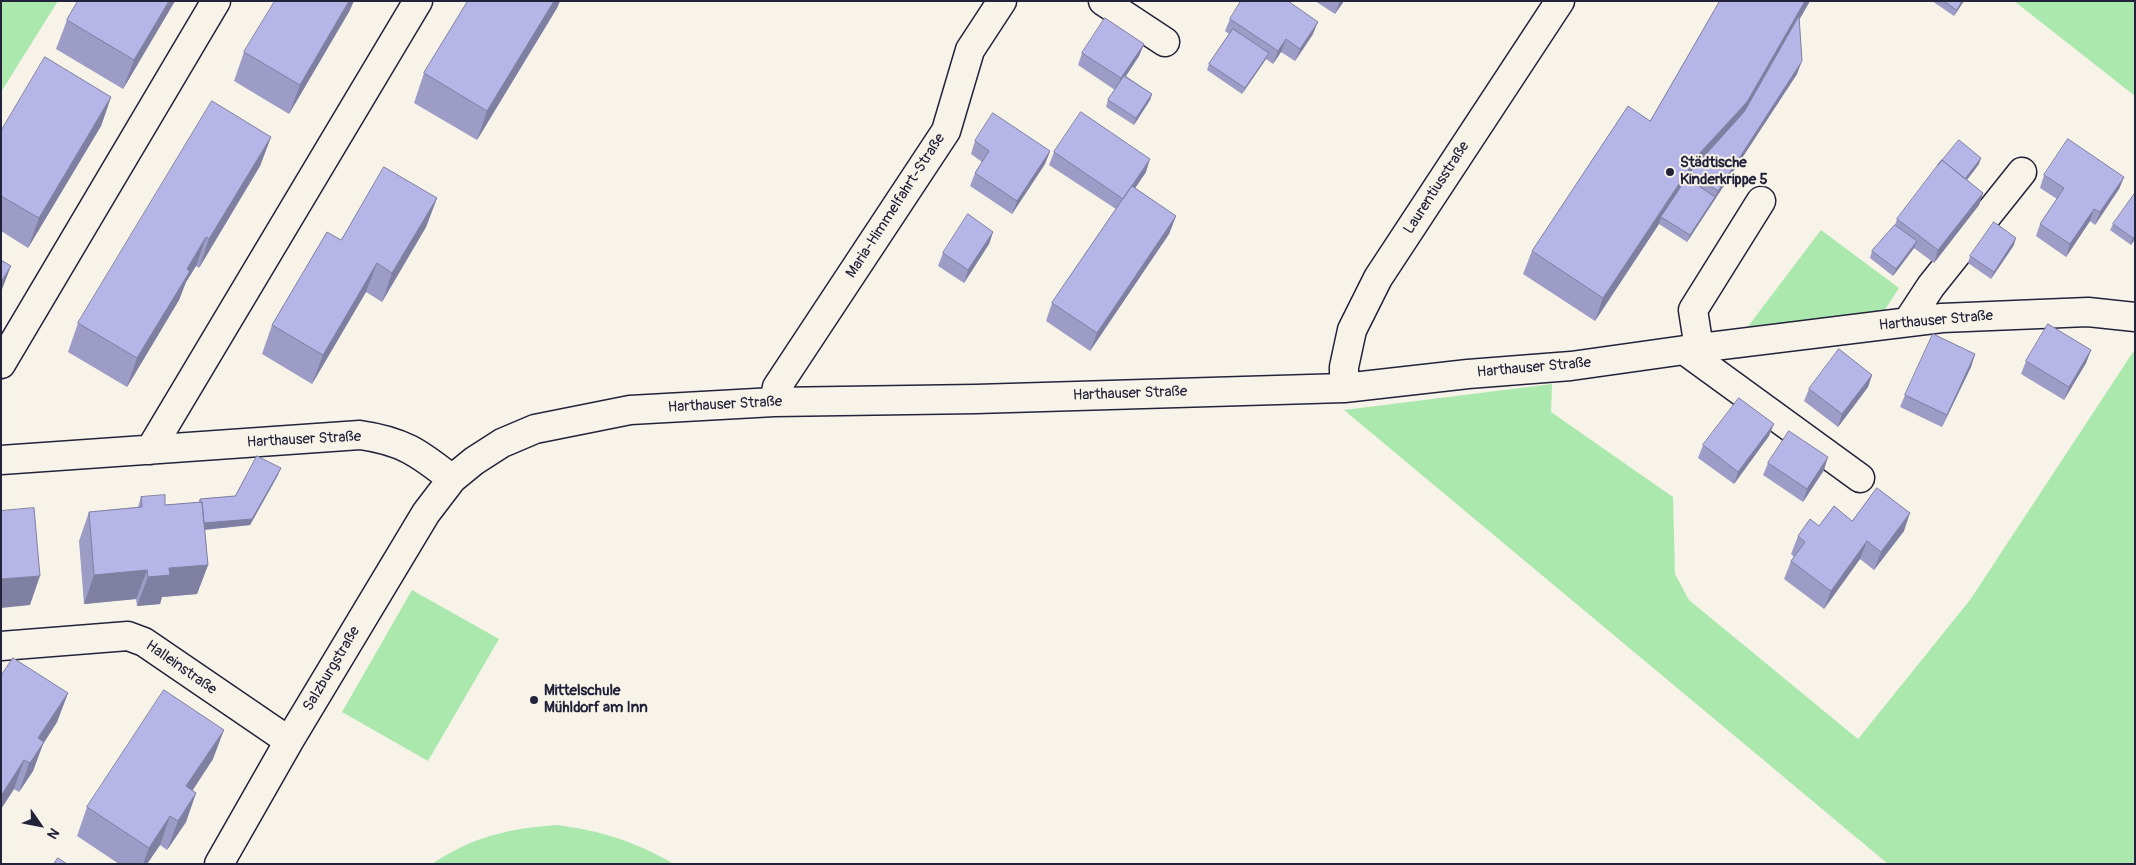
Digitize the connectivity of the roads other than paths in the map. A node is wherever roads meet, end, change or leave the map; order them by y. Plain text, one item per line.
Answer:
1 (216, 1) edge
2 (418, 1) edge
3 (1002, 1) edge
4 (1103, 1) edge
5 (1560, 1) edge
6 (1165, 42) dead end
7 (2022, 172) dead end
8 (1761, 201) dead end
9 (2135, 316) edge
10 (1908, 321) junction
11 (1691, 348) junction
12 (1, 364) edge
13 (1344, 388) junction
14 (774, 402) junction
15 (150, 450) junction
16 (1, 460) edge
17 (1860, 478) dead end
18 (452, 479) junction
19 (1, 646) edge
20 (288, 741) junction
21 (219, 864) edge

1 - 12 street
2 - 15 street
3 - 14 street, Maria-Himmelfahrt-Straße
4 - 6 street
5 - 13 street, Laurentiusstraße
7 - 10 street
8 - 11 street
9 - 10 street, Harthauser Straße
10 - 11 street, Harthauser Straße
11 - 13 street, Harthauser Straße
11 - 17 street
13 - 14 street, Harthauser Straße
14 - 18 street, Harthauser Straße
15 - 16 street, Harthauser Straße
15 - 18 street, Harthauser Straße
18 - 20 street, Salzburgstraße
19 - 20 street, Halleinstraße
20 - 21 street, Salzburgstraße

